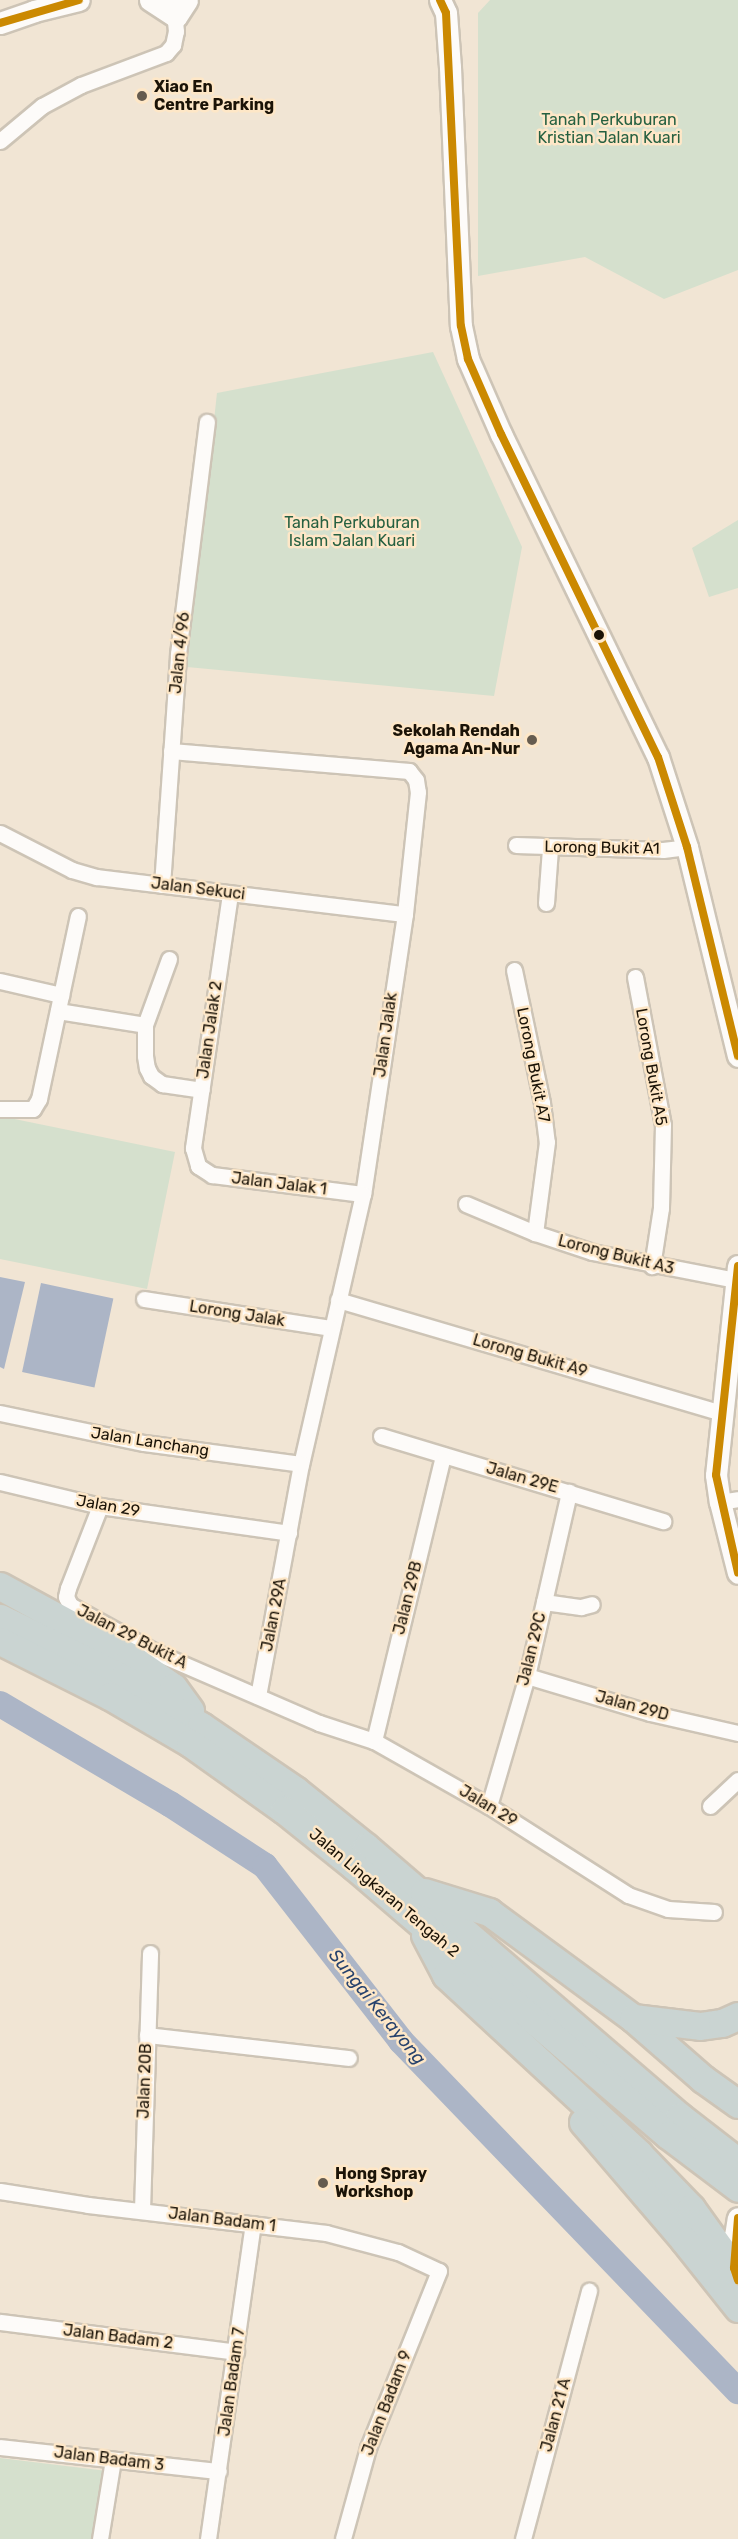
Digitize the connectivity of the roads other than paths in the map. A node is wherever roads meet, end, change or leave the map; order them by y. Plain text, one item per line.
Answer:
1 (79, 0) edge
2 (150, 0) edge
3 (440, 0) edge
4 (179, 6) edge
5 (0, 23) edge
6 (0, 141) edge
7 (207, 422) dead end
8 (171, 751) junction
9 (0, 832) edge
10 (516, 845) dead end
11 (687, 847) junction
12 (549, 848) junction
13 (162, 885) junction
14 (230, 894) junction
15 (546, 903) dead end
16 (405, 914) junction
17 (78, 916) dead end
18 (169, 959) dead end
19 (514, 970) dead end
20 (635, 977) dead end
21 (0, 981) edge
22 (59, 1003) junction
23 (145, 1025) junction
24 (738, 1056) edge
25 (202, 1090) junction
26 (0, 1109) edge
27 (198, 1166) joint
28 (363, 1194) junction
29 (466, 1204) dead end
30 (535, 1233) junction
31 (652, 1266) junction
32 (737, 1273) edge
33 (144, 1299) dead end
34 (338, 1300) junction
35 (331, 1328) junction
36 (733, 1361) edge
37 (0, 1413) edge
38 (723, 1413) junction
39 (381, 1436) dead end
40 (443, 1455) junction
41 (301, 1464) junction
42 (0, 1482) edge
43 (569, 1492) junction
44 (729, 1501) edge
45 (100, 1506) junction
46 (663, 1521) dead end
47 (289, 1533) junction
48 (738, 1535) edge
49 (738, 1573) edge
50 (0, 1586) edge
51 (544, 1602) junction
52 (592, 1604) dead end
53 (0, 1618) edge
54 (0, 1641) edge
55 (527, 1676) junction
56 (258, 1696) junction
57 (201, 1726) junction
58 (738, 1732) edge
59 (374, 1742) junction
60 (738, 1780) edge
61 (489, 1806) junction
62 (710, 1806) dead end
63 (414, 1889) junction
64 (714, 1912) dead end
65 (417, 1920) junction
66 (150, 1953) dead end
67 (527, 2001) junction
68 (738, 2016) edge
69 (633, 2018) junction
70 (147, 2035) junction
71 (349, 2058) dead end
72 (538, 2060) junction
73 (738, 2104) edge
74 (738, 2162) edge
75 (738, 2188) edge
76 (0, 2191) edge
77 (142, 2210) junction
78 (738, 2218) edge
79 (253, 2224) junction
80 (439, 2271) joint
81 (736, 2274) edge
82 (589, 2291) dead end
83 (738, 2308) edge
84 (0, 2322) edge
85 (236, 2352) junction
86 (0, 2447) edge
87 (113, 2460) junction
88 (219, 2471) junction
89 (100, 2539) edge
90 (208, 2539) edge
91 (343, 2539) edge
92 (523, 2539) edge

1 - 5 street
2 - 4 street
3 - 11 street
4 - 6 street
7 - 8 street, Jalan 4/96
8 - 13 street, Jalan 4/96
8 - 16 street, Jalan Jalak
9 - 13 street, Jalan Sekuci
10 - 12 street, Lorong Bukit A1
11 - 12 street, Lorong Bukit A1
11 - 24 street
12 - 15 street
13 - 14 street, Jalan Sekuci
14 - 16 street, Jalan Sekuci
14 - 25 street, Jalan Jalak 2
16 - 28 street, Jalan Jalak
17 - 22 street
18 - 23 street
19 - 30 street, Lorong Bukit A7
20 - 31 street, Lorong Bukit A5
21 - 22 street
22 - 23 street
22 - 26 street
23 - 25 street
25 - 27 street, Jalan Jalak 2
27 - 28 street, Jalan Jalak 1
28 - 34 street, Jalan Jalak
29 - 30 street, Lorong Bukit A3
30 - 31 street, Lorong Bukit A3
31 - 32 street, Lorong Bukit A3
32 - 36 street
33 - 35 street, Lorong Jalak
34 - 35 street, Jalan Jalak
34 - 38 street, Lorong Bukit A9
35 - 41 street, Jalan Jalak
36 - 38 street
37 - 41 street, Jalan Lanchang
38 - 44 street
39 - 40 street, Jalan 29E
40 - 43 street, Jalan 29E
40 - 59 street, Jalan 29B
41 - 47 street, Jalan Jalak
42 - 45 street, Jalan 29
43 - 46 street, Jalan 29E
43 - 51 street, Jalan 29C
44 - 48 street
44 - 49 street
45 - 47 street, Jalan 29
45 - 56 street, Jalan 29 Bukit A
47 - 56 street, Jalan 29A
50 - 57 highway
51 - 52 street
51 - 55 street, Jalan 29C
53 - 57 highway, Jalan Lingkaran Tengah 2
54 - 65 highway, Jalan Lingkaran Tengah 2
55 - 58 street, Jalan 29D
55 - 61 street, Jalan 29C
56 - 59 street, Jalan 29
57 - 63 highway, Jalan Lingkaran Tengah 2
59 - 61 street, Jalan 29
60 - 62 street
61 - 64 street, Jalan 29
63 - 67 highway, Jalan Lingkaran Tengah 2
63 - 69 highway
65 - 67 highway, Jalan Lingkaran Tengah 2
65 - 72 highway
66 - 70 street, Jalan 20B
67 - 74 highway, Jalan Lingkaran Tengah 2
67 - 75 highway, Jalan Lingkaran Tengah 2
68 - 69 highway
69 - 73 highway
70 - 71 street
70 - 77 street, Jalan 20B
72 - 81 highway
72 - 83 highway
76 - 77 street, Jalan Badam 1
77 - 79 street, Jalan Badam 1
78 - 81 street
79 - 80 street, Jalan Badam 1
79 - 85 street, Jalan Badam 7
80 - 91 street, Jalan Badam 9
82 - 92 street, Jalan 21 A
84 - 85 street, Jalan Badam 2
85 - 88 street, Jalan Badam 7
86 - 87 street, Jalan Badam 3
87 - 88 street, Jalan Badam 3
87 - 89 street
88 - 90 street, Jalan Badam 7

